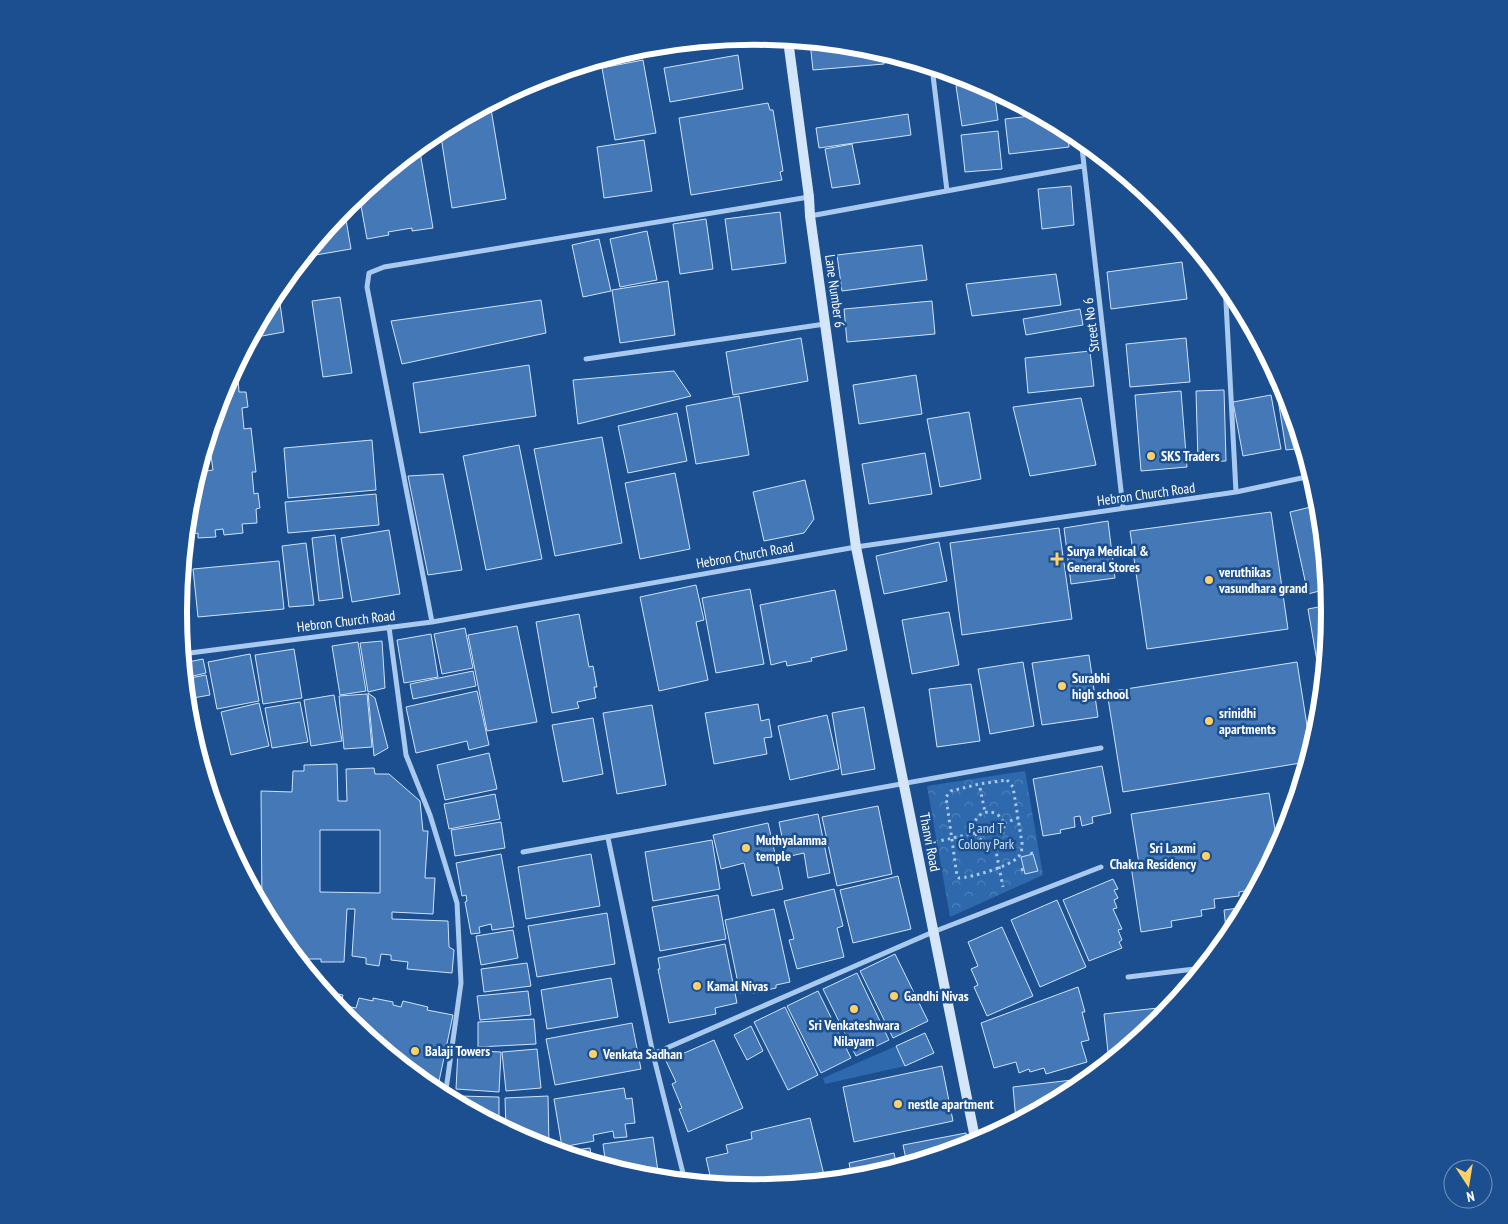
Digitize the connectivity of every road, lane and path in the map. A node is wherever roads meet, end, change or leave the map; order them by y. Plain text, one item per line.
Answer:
1 (789, 46) edge
2 (933, 74) edge
3 (1082, 150) edge
4 (1083, 166) junction
5 (947, 191) junction
6 (809, 197) junction
7 (810, 216) junction
8 (1226, 298) edge
9 (826, 324) junction
10 (586, 359) dead end
11 (1305, 477) edge
12 (1236, 492) junction
13 (1123, 508) junction
14 (856, 547) junction
15 (432, 622) junction
16 (389, 627) junction
17 (188, 653) edge
18 (1100, 748) dead end
19 (978, 778) dead end
20 (903, 783) junction
21 (979, 784) junction
22 (985, 812) junction
23 (1018, 818) junction
24 (1004, 823) junction
25 (975, 833) junction
26 (608, 838) junction
27 (951, 839) junction
28 (994, 841) junction
29 (917, 846) junction
30 (523, 852) dead end
31 (999, 867) junction
32 (1101, 867) dead end
33 (1004, 893) dead end
34 (933, 932) junction
35 (1194, 969) edge
36 (1128, 977) dead end
37 (653, 1054) junction
38 (446, 1088) edge
39 (974, 1135) edge
40 (683, 1174) edge

1 - 6 street, Lane Number 6
2 - 5 street
3 - 4 street, Street No 6
4 - 5 street
4 - 13 street, Street No 6
5 - 7 street
6 - 7 street, Lane Number 6
6 - 15 street
7 - 9 street, Lane Number 6
8 - 12 street
9 - 10 street
9 - 14 street, Lane Number 6
11 - 12 street, Hebron Church Road
12 - 13 street, Hebron Church Road
13 - 14 street, Hebron Church Road
14 - 15 street, Hebron Church Road
14 - 20 street, Thanvi Road
15 - 16 street, Hebron Church Road
16 - 17 street, Hebron Church Road
16 - 38 street
18 - 20 street
19 - 21 path
20 - 26 street
20 - 29 street, Thanvi Road
21 - 22 path
21 - 23 path
21 - 27 path
22 - 24 path
22 - 25 path
23 - 24 path
23 - 31 path
24 - 28 path
25 - 27 path
25 - 28 path
26 - 30 street
26 - 37 street
27 - 29 path
27 - 31 path
28 - 31 path
29 - 34 street, Thanvi Road
31 - 33 path
32 - 34 street
34 - 37 street
34 - 39 street, Thanvi Road
35 - 36 street
37 - 40 street

